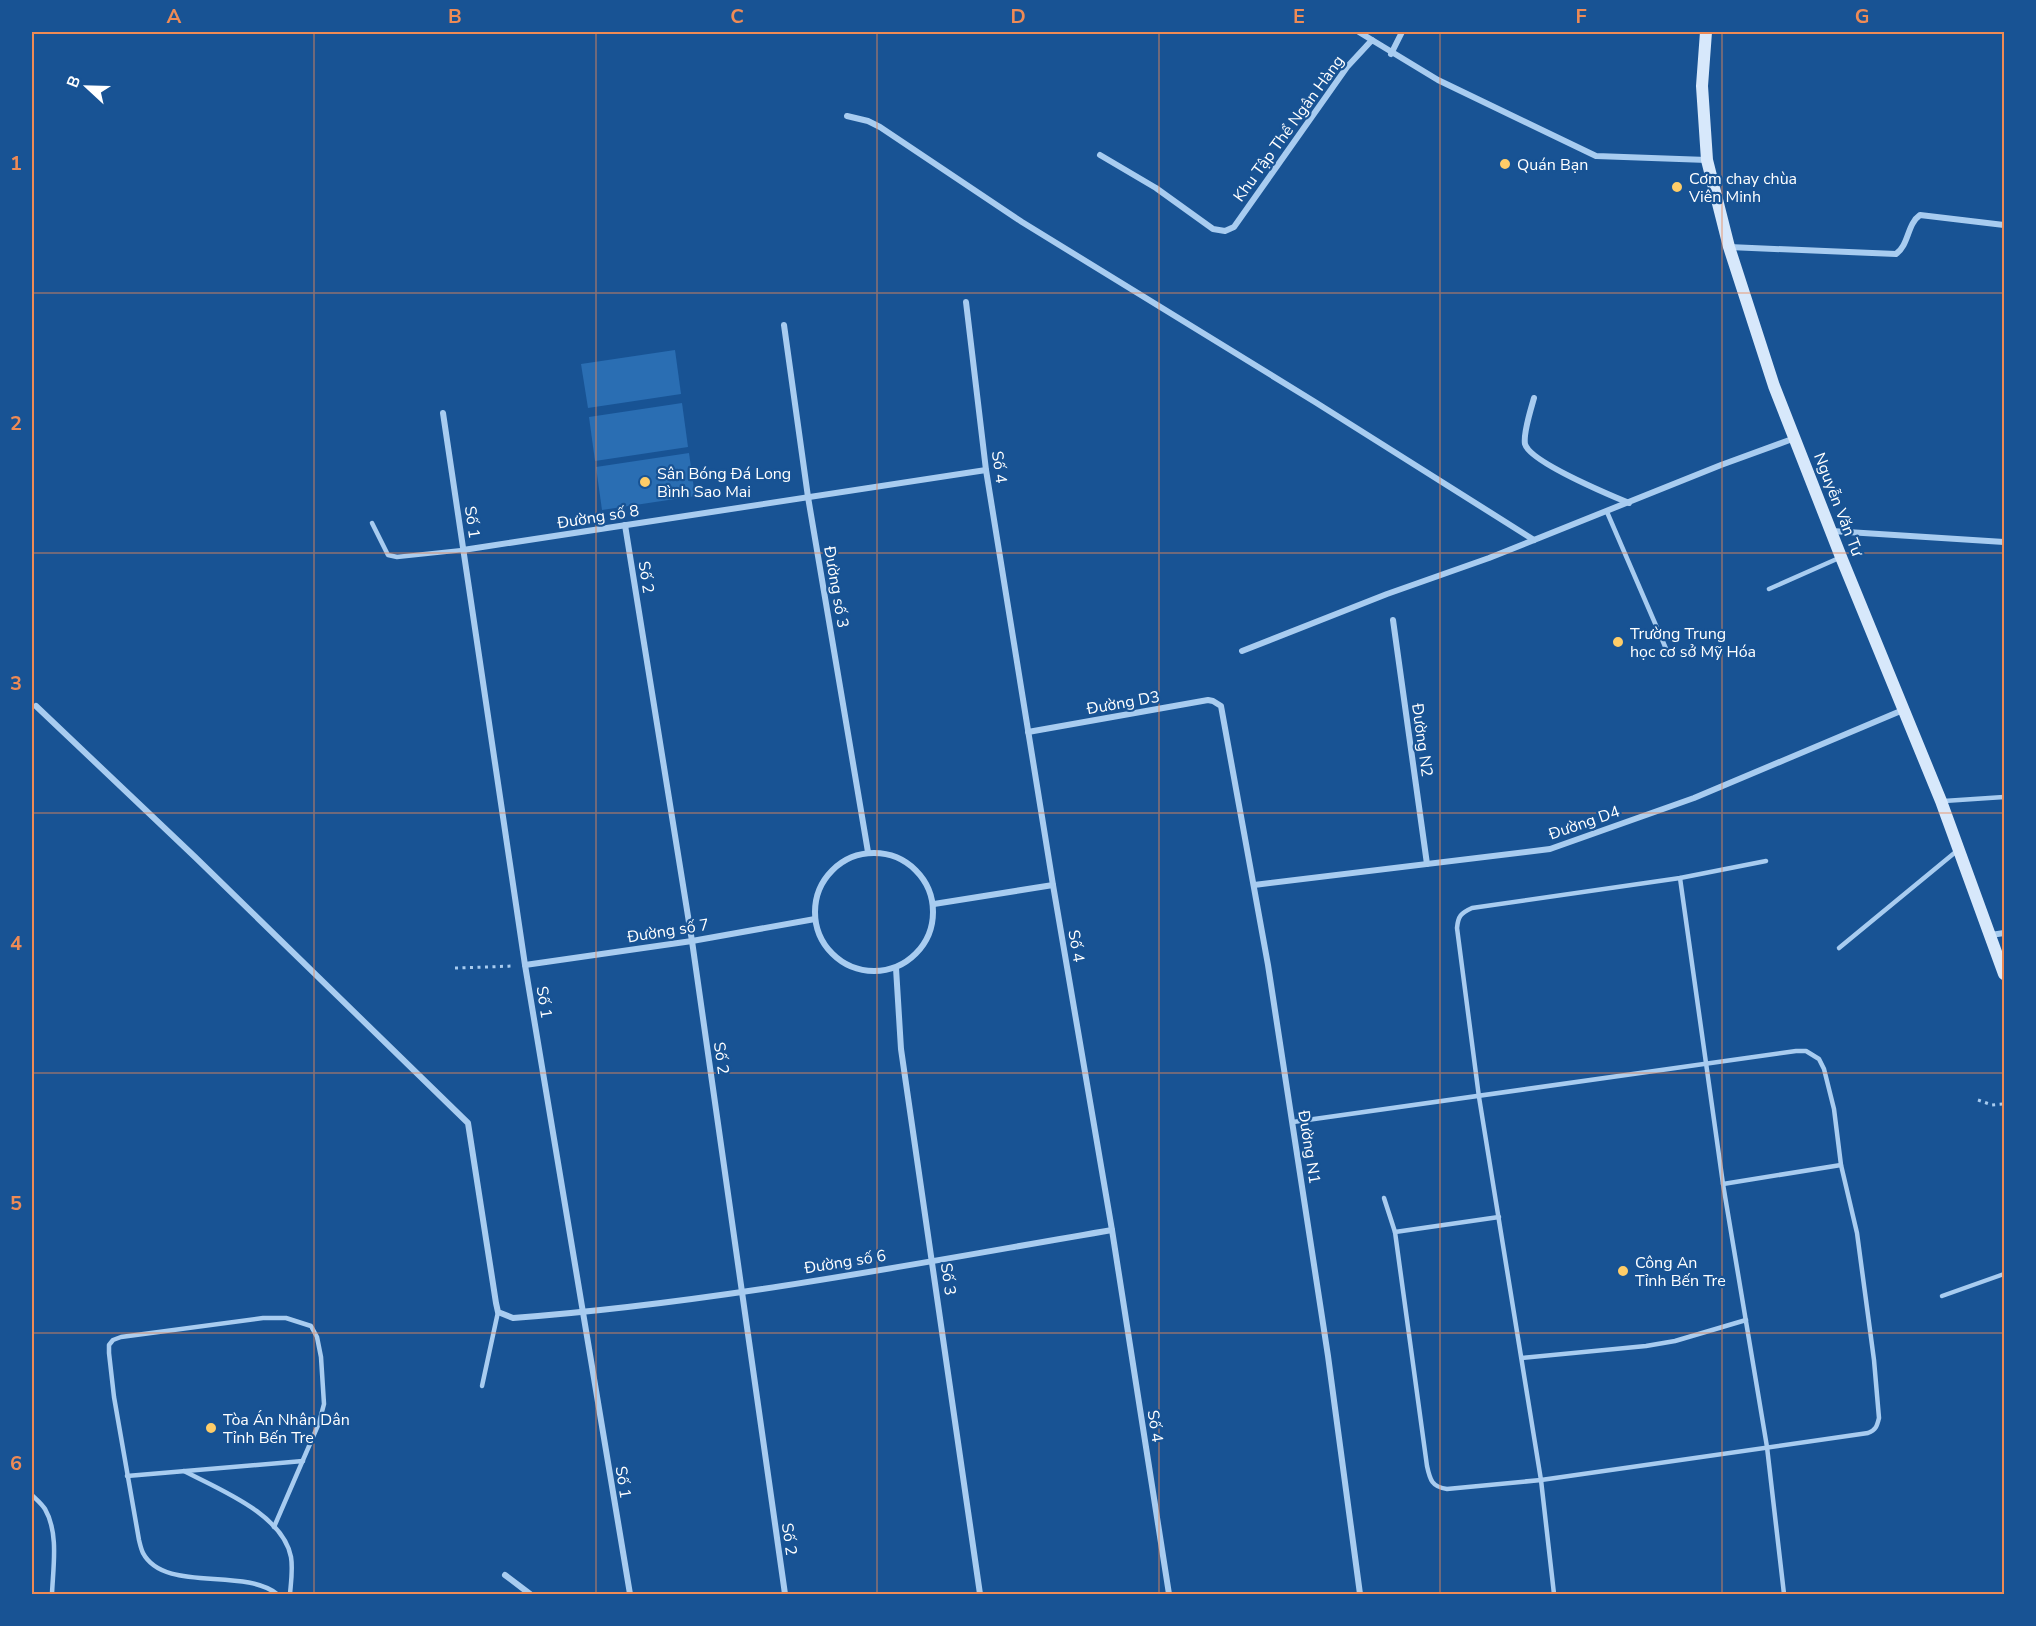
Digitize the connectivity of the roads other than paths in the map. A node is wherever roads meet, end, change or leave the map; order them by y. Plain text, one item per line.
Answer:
1 (1359, 32) edge
2 (1402, 32) edge
3 (1706, 32) edge
4 (1372, 40) junction
5 (1391, 54) junction
6 (847, 116) dead end
7 (1100, 155) dead end
8 (1707, 160) junction
9 (2004, 225) edge
10 (1729, 247) junction
11 (966, 302) dead end
12 (784, 326) dead end
13 (1534, 398) dead end
14 (443, 413) dead end
15 (1795, 438) junction
16 (986, 470) junction
17 (808, 497) junction
18 (1629, 503) junction
19 (1607, 512) junction
20 (372, 523) dead end
21 (625, 525) junction
22 (1831, 531) junction
23 (1534, 540) junction
24 (2004, 542) edge
25 (463, 550) junction
26 (1841, 557) junction
27 (1769, 589) dead end
28 (1393, 620) dead end
29 (1242, 651) dead end
30 (1667, 651) dead end
31 (36, 706) dead end
32 (1221, 706) joint
33 (1904, 710) junction
34 (1028, 732) junction
35 (2004, 797) edge
36 (1941, 801) junction
37 (1959, 849) junction
38 (868, 852) junction
39 (1766, 861) dead end
40 (1427, 864) junction
41 (1680, 878) junction
42 (1053, 885) junction
43 (1254, 885) junction
44 (934, 904) junction
45 (815, 919) junction
46 (2004, 933) edge
47 (1990, 935) junction
48 (692, 940) junction
49 (1839, 948) dead end
50 (525, 965) junction
51 (896, 968) junction
52 (2004, 974) edge
53 (1706, 1064) junction
54 (1479, 1097) junction
55 (1293, 1122) junction
56 (1841, 1165) junction
57 (1723, 1184) junction
58 (1384, 1198) dead end
59 (1500, 1217) junction
60 (1112, 1230) junction
61 (1395, 1232) junction
62 (933, 1260) junction
63 (2004, 1274) edge
64 (741, 1292) junction
65 (1942, 1296) dead end
66 (498, 1312) junction
67 (583, 1313) junction
68 (1746, 1320) junction
69 (1522, 1358) junction
70 (482, 1386) dead end
71 (1767, 1447) junction
72 (303, 1461) junction
73 (184, 1471) junction
74 (127, 1476) junction
75 (1541, 1480) junction
76 (32, 1495) edge
77 (274, 1527) junction
78 (505, 1575) dead end
79 (52, 1594) edge
80 (277, 1594) edge
81 (290, 1594) edge
82 (530, 1594) edge
83 (630, 1594) edge
84 (785, 1594) edge
85 (980, 1594) edge
86 (1169, 1594) edge
87 (1360, 1594) edge
88 (1554, 1594) edge
89 (1784, 1594) edge

1 - 4 street
2 - 5 street
3 - 8 main road, Nguyễn Văn Tư
4 - 5 street
4 - 7 street, Khu Tập Thể Ngân Hàng
5 - 8 street
6 - 23 street
8 - 10 main road, Nguyễn Văn Tư
9 - 10 street
10 - 15 main road, Nguyễn Văn Tư
11 - 16 street, Số 4
12 - 17 street, Đường số 3
13 - 18 street
14 - 25 street, Số 1
15 - 18 street
15 - 22 main road, Nguyễn Văn Tư
16 - 17 street, Đường số 8
16 - 34 street, Số 4
17 - 21 street, Đường số 8
17 - 38 street, Đường số 3
18 - 19 street
19 - 23 street
19 - 30 lane
20 - 25 lane
21 - 25 street, Đường số 8
21 - 48 street, Số 2
22 - 24 street
22 - 26 main road, Nguyễn Văn Tư
23 - 29 street
25 - 50 street, Số 1
26 - 27 lane
26 - 33 main road, Nguyễn Văn Tư
28 - 40 street, Đường N2
31 - 66 street
32 - 34 street, Đường D3
32 - 43 street, Đường N1
33 - 36 main road, Nguyễn Văn Tư
33 - 40 street, Đường D4
34 - 42 street, Số 4
35 - 36 lane
36 - 37 main road, Nguyễn Văn Tư
37 - 47 main road, Nguyễn Văn Tư
37 - 49 lane
38 - 44 street
38 - 45 street
39 - 41 lane
40 - 43 street, Đường D4
41 - 53 lane
41 - 54 lane
42 - 44 street
42 - 60 street, Số 4
43 - 55 street, Đường N1
44 - 51 street
45 - 48 street, Đường số 7
45 - 51 street
46 - 47 street
47 - 52 main road, Nguyễn Văn Tư
48 - 50 street, Đường số 7
48 - 64 street, Số 2
50 - 67 street, Số 1
51 - 62 street, Số 3
53 - 54 lane
53 - 56 lane
53 - 57 lane
54 - 55 lane
54 - 59 lane
55 - 87 street, Đường N1
56 - 57 lane
56 - 71 lane
57 - 68 lane
58 - 61 lane
59 - 61 lane
59 - 69 lane
60 - 62 street, Đường số 6
60 - 86 street, Số 4
61 - 75 lane
62 - 64 street, Đường số 6
62 - 85 street, Số 3
63 - 65 lane
64 - 67 street, Đường số 6
64 - 84 street, Số 2
66 - 67 street, Đường số 6
66 - 70 lane
67 - 83 street, Số 1
68 - 69 lane
68 - 71 lane
69 - 75 lane
71 - 75 lane
71 - 89 lane
72 - 73 lane
72 - 74 lane
72 - 77 lane
73 - 74 lane
73 - 77 lane
74 - 80 lane
75 - 88 lane
76 - 79 lane
77 - 81 lane
78 - 82 street

